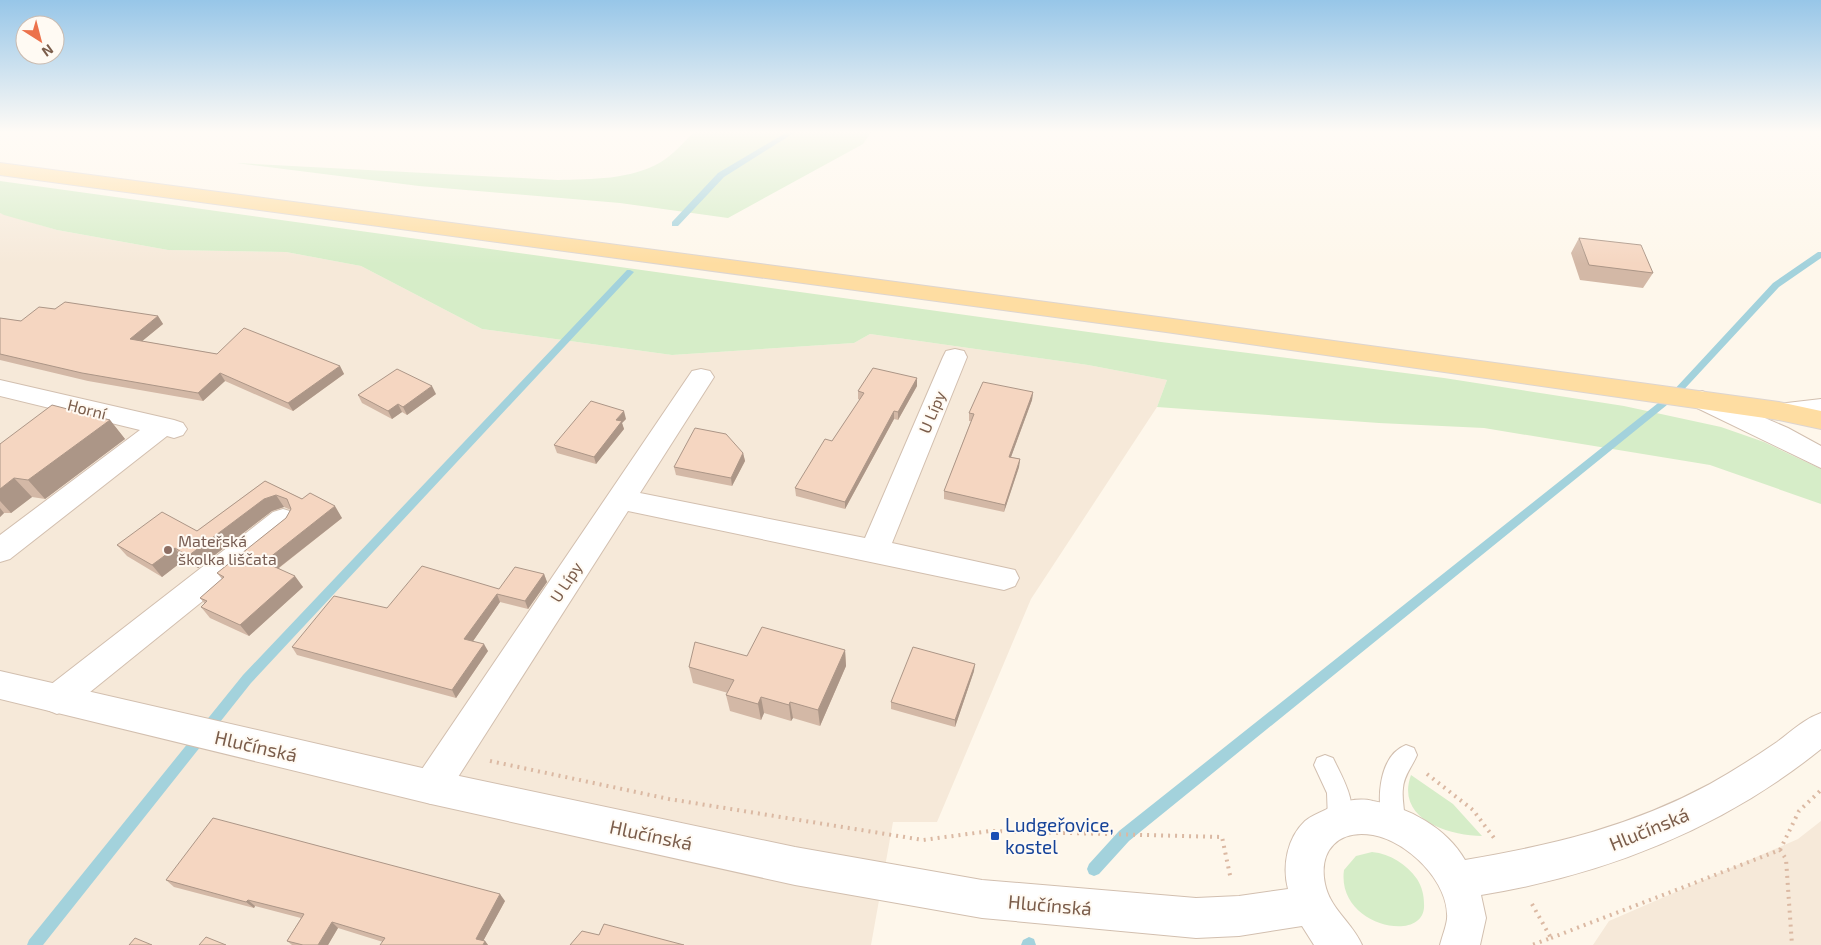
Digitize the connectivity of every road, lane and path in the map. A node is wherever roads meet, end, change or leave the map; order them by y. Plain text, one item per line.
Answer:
1 (45, 175) edge
2 (955, 356) dead end
3 (700, 377) dead end
4 (0, 388) edge
5 (1702, 400) junction
6 (1821, 408) edge
7 (1779, 411) junction
8 (1821, 420) edge
9 (1821, 458) edge
10 (620, 499) junction
11 (283, 520) edge
12 (0, 552) edge
13 (874, 552) junction
14 (1004, 578) dead end
15 (0, 685) edge
16 (57, 699) junction
17 (1821, 728) edge
18 (453, 753) junction
19 (1406, 756) dead end
20 (1325, 765) dead end
21 (431, 787) junction
22 (1821, 790) edge
23 (1340, 820) junction
24 (1394, 824) junction
25 (1780, 850) junction
26 (1456, 880) junction
27 (1311, 905) junction
28 (1239, 916) junction
29 (1551, 938) dead end
30 (1342, 945) edge
31 (1460, 945) edge
32 (1792, 945) edge

1 - 5 main road
2 - 13 street, U Lípy
3 - 10 street, U Lípy
4 - 12 street, Horní
5 - 7 main road
5 - 9 street
6 - 7 street
7 - 8 main road
10 - 13 street
10 - 18 street, U Lípy
11 - 16 street
13 - 14 street
15 - 16 street, Hlučínská
16 - 21 street, Hlučínská
17 - 26 street, Hlučínská
18 - 21 street, U Lípy
18 - 28 path
19 - 24 lane
20 - 23 lane
21 - 28 street, Hlučínská
22 - 25 path
23 - 24 street
23 - 27 street
24 - 26 street
25 - 29 path
25 - 32 path
26 - 31 street
27 - 28 street, Hlučínská
27 - 30 street

